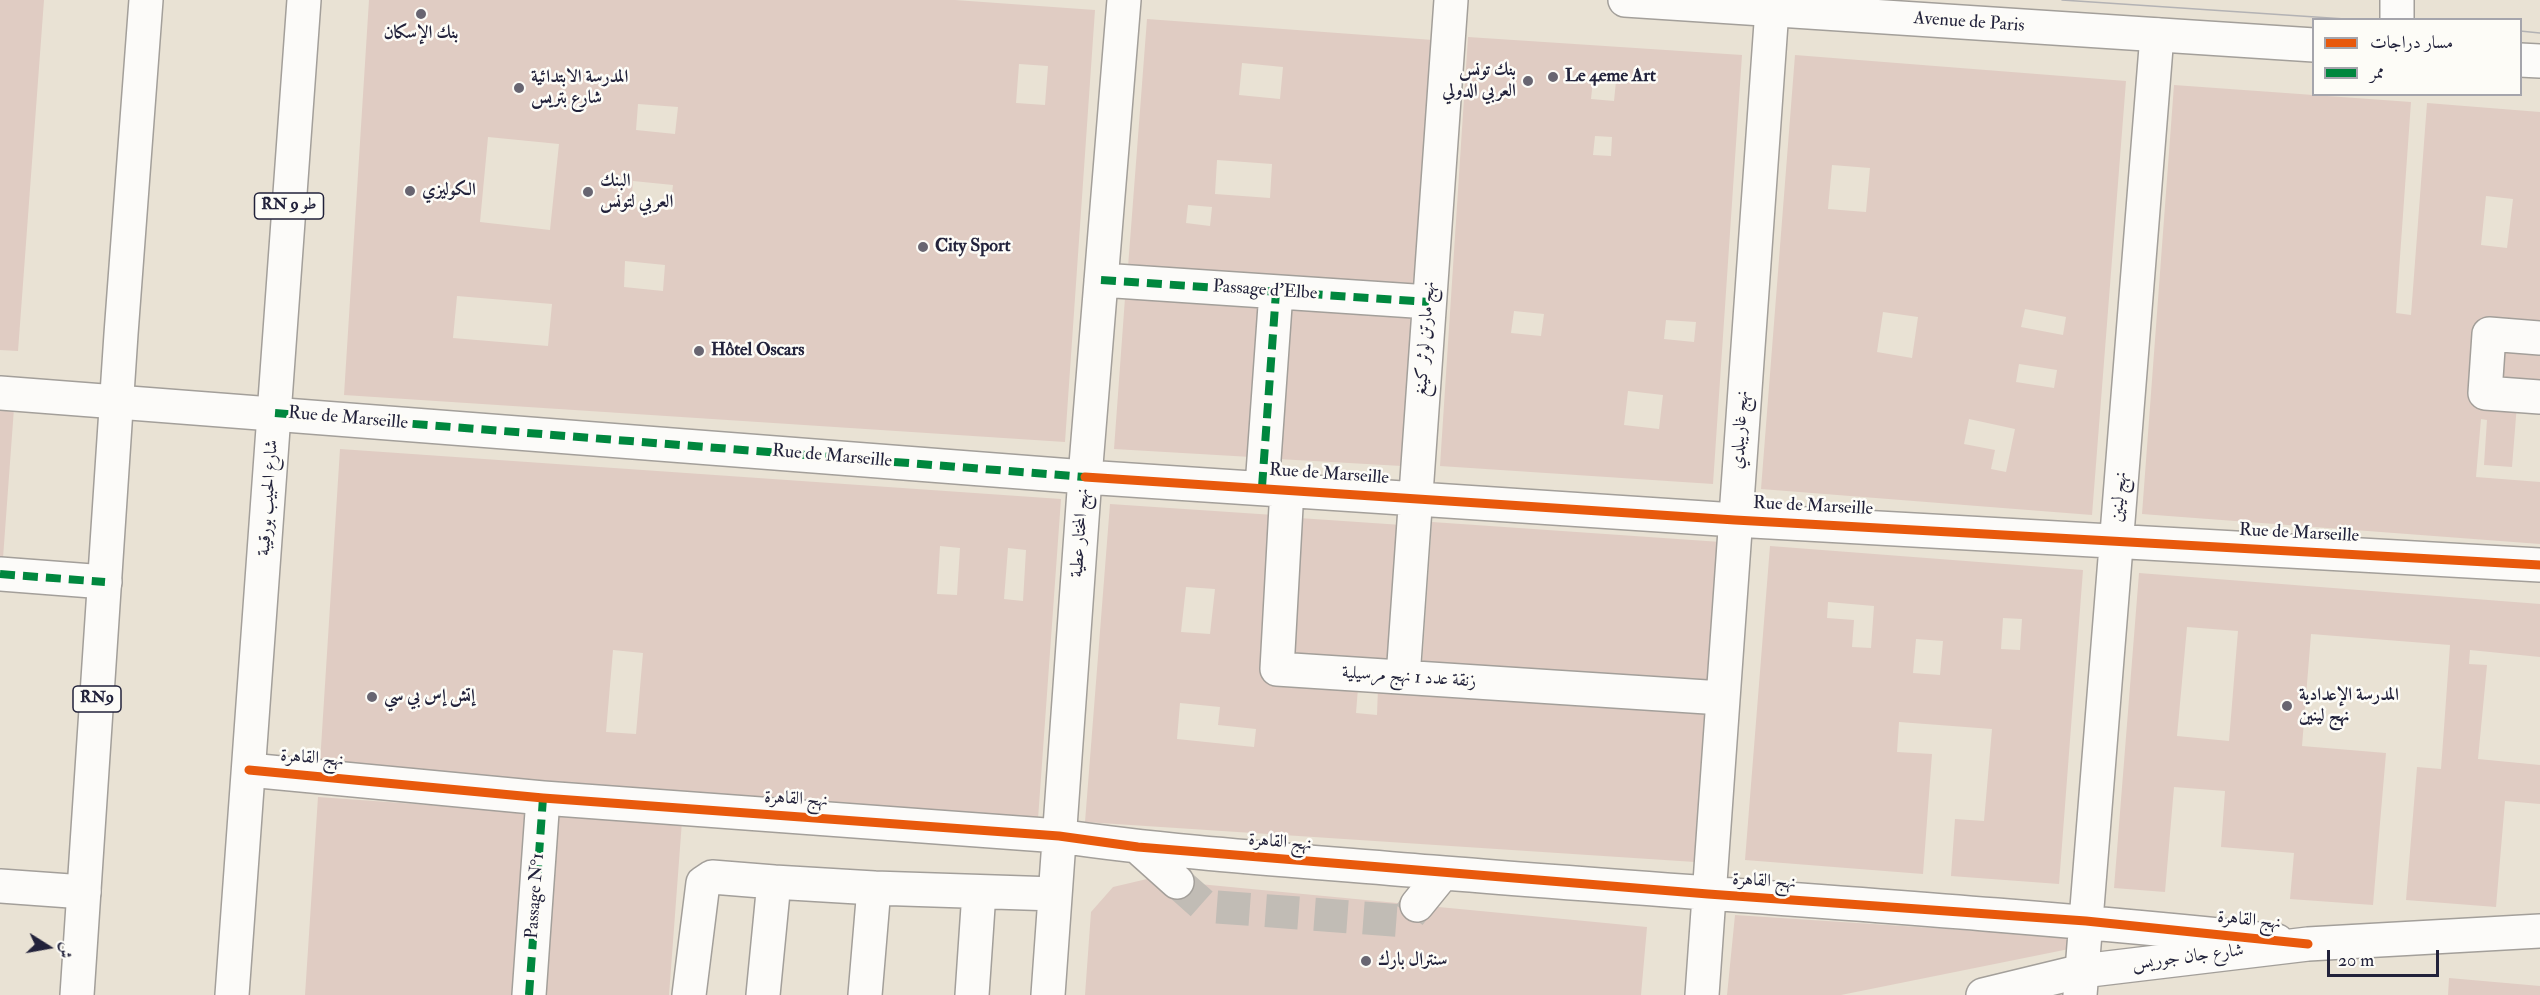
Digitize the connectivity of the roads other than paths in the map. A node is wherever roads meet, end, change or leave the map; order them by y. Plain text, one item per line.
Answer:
1 (147, 0) edge
2 (304, 0) edge
3 (1124, 0) edge
4 (1451, 0) edge
5 (1625, 0) edge
6 (2397, 0) edge
7 (1772, 9) junction
8 (2397, 18) edge
9 (2157, 35) junction
10 (2312, 45) edge
11 (2522, 60) edge
12 (2540, 61) edge
13 (1101, 280) junction
14 (1276, 292) junction
15 (1429, 302) junction
16 (2540, 338) edge
17 (0, 393) edge
18 (2540, 397) edge
19 (116, 402) junction
20 (275, 413) junction
21 (1085, 477) junction
22 (1274, 488) junction
23 (1415, 498) junction
24 (1735, 520) junction
25 (2116, 540) junction
26 (2540, 565) edge
27 (0, 574) edge
28 (105, 582) junction
29 (1403, 677) junction
30 (1722, 698) junction
31 (249, 770) junction
32 (543, 798) junction
33 (1059, 836) junction
34 (1138, 848) junction
35 (1443, 873) junction
36 (774, 882) junction
37 (1177, 882) tunnel mouth
38 (0, 886) edge
39 (874, 888) junction
40 (84, 892) junction
41 (979, 892) junction
42 (1055, 894) junction
43 (1708, 894) junction
44 (1417, 905) tunnel mouth
45 (2086, 921) junction
46 (2540, 931) edge
47 (2308, 944) junction
48 (2081, 983) edge
49 (77, 995) edge
50 (232, 995) edge
51 (529, 995) edge
52 (689, 995) edge
53 (763, 995) edge
54 (865, 995) edge
55 (972, 995) edge
56 (1048, 995) edge
57 (1702, 995) edge
58 (1983, 995) edge

1 - 19 street
2 - 20 street, شارع الحبيب بورقيبة / RN 9 طو
3 - 13 street, نهج المختار عطية
4 - 15 street, نهج مارتن لوثر كينغ
5 - 7 street, Avenue de Paris
6 - 8 street
7 - 9 street, Avenue de Paris
7 - 24 street, نهج غاريبلدي
9 - 10 street, Avenue de Paris
9 - 25 street, نهج لينين
11 - 12 street
13 - 14 street, Passage d'Elbe
13 - 21 street, نهج المختار عطية
14 - 15 street, Passage d'Elbe
14 - 22 street
15 - 23 street, نهج مارتن لوثر كينغ
16 - 18 street
17 - 19 street, Rue de Marseille
19 - 20 street, Rue de Marseille
19 - 28 street, RN9
20 - 21 street, Rue de Marseille
20 - 31 street, شارع الحبيب بورقيبة
21 - 22 street, Rue de Marseille
21 - 33 street, نهج المختار عطية
22 - 23 street, Rue de Marseille
22 - 29 street, زنقة عدد 1 نهج مرسيلية
23 - 24 street, Rue de Marseille
23 - 29 street, نهج مارتن لوثر كينغ
24 - 25 street, Rue de Marseille
24 - 30 street, نهج غاريبلدي
25 - 26 street, Rue de Marseille
25 - 45 street, نهج لينين
27 - 28 street
28 - 40 street, RN9
29 - 30 street, زنقة عدد 1 نهج مرسيلية
30 - 43 street, نهج غاريبلدي
31 - 32 street, نهج القاهرة
31 - 50 street, شارع الحبيب بورقيبة
32 - 33 street, نهج القاهرة
32 - 51 street, Passage N°1
33 - 34 street, نهج القاهرة
33 - 42 street, نهج المختار عطية
34 - 35 street, نهج القاهرة
34 - 37 street
35 - 43 street, نهج القاهرة
35 - 44 street
36 - 39 street
36 - 52 street
36 - 53 street
38 - 40 street
39 - 41 street
39 - 54 street
40 - 49 street, RN9
41 - 42 street
41 - 55 street
42 - 56 street, نهج المختار عطية
43 - 45 street, نهج القاهرة
43 - 57 street, نهج غاريبلدي
45 - 47 street, نهج القاهرة
45 - 48 street, نهج لينين
46 - 47 street, شارع جان جوريس
47 - 48 street, شارع جان جوريس
48 - 58 street, شارع جان جوريس

